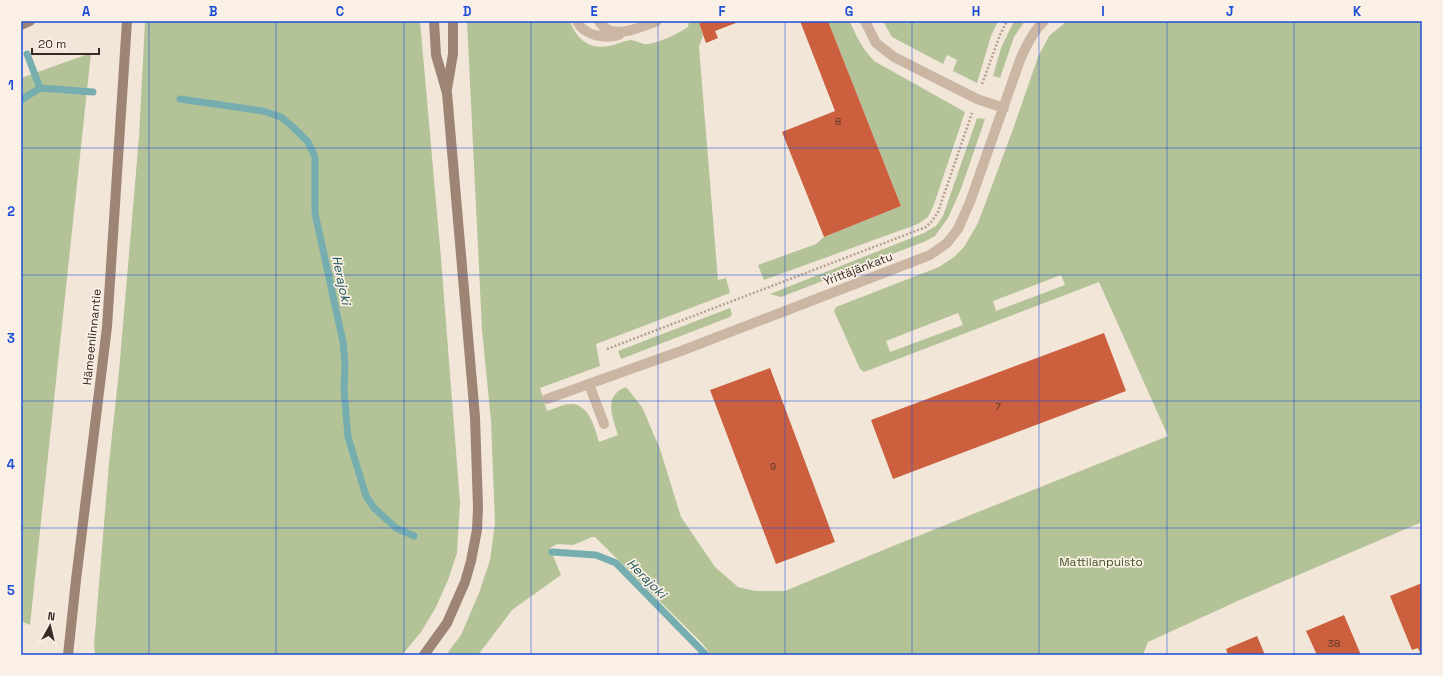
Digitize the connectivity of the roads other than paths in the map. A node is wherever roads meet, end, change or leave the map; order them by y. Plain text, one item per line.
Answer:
1 (30, 21) edge
2 (127, 21) edge
3 (434, 21) edge
4 (453, 21) edge
5 (577, 21) edge
6 (599, 21) edge
7 (657, 21) edge
8 (865, 21) edge
9 (1044, 21) edge
10 (21, 24) edge
11 (630, 31) junction
12 (447, 93) junction
13 (1004, 108) junction
14 (589, 384) junction
15 (547, 399) dead end
16 (604, 424) dead end
17 (68, 655) edge
18 (424, 655) edge

1 - 10 main road
2 - 17 main road, Hämeenlinnantie
3 - 12 main road
4 - 12 main road
5 - 11 street
6 - 11 street
7 - 11 street
8 - 13 street
9 - 13 street, Yrittäjänkatu
12 - 18 main road
13 - 14 street, Yrittäjänkatu
14 - 15 street, Yrittäjänkatu
14 - 16 street

